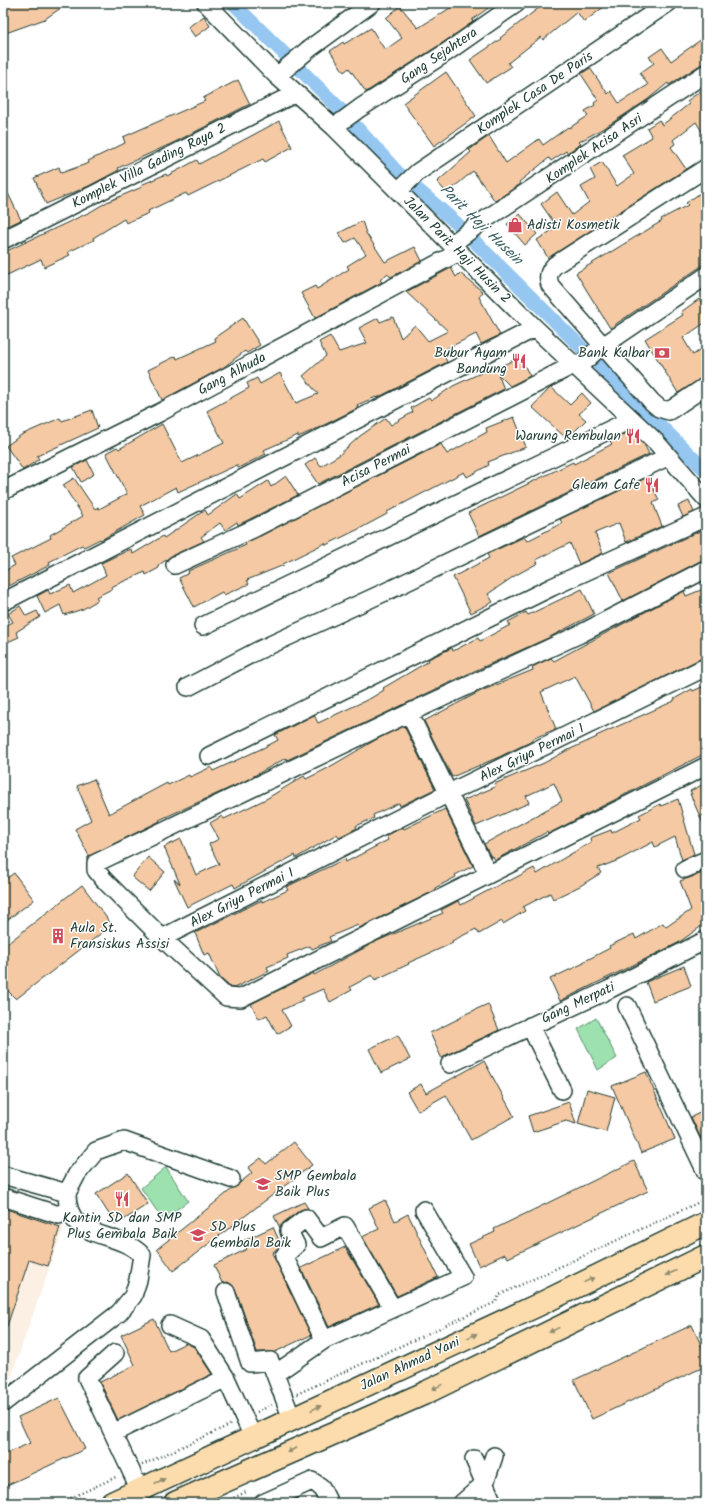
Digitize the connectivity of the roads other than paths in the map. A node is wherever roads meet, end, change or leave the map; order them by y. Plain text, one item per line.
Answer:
1 (372, 3) edge
2 (518, 3) edge
3 (668, 3) edge
4 (212, 4) edge
5 (706, 73) edge
6 (279, 74) junction
7 (296, 93) junction
8 (337, 126) junction
9 (706, 168) edge
10 (400, 188) junction
11 (3, 240) edge
12 (456, 246) junction
13 (706, 276) edge
14 (535, 328) junction
15 (600, 348) junction
16 (579, 365) junction
17 (706, 386) edge
18 (632, 419) junction
19 (667, 457) junction
20 (3, 491) edge
21 (706, 498) edge
22 (706, 517) edge
23 (175, 565) dead end
24 (706, 569) edge
25 (3, 602) edge
26 (202, 626) dead end
27 (706, 667) edge
28 (188, 687) dead end
29 (409, 713) junction
30 (208, 756) dead end
31 (706, 766) edge
32 (449, 793) junction
33 (706, 860) edge
34 (685, 869) dead end
35 (488, 874) junction
36 (162, 938) junction
37 (706, 940) edge
38 (627, 1006) dead end
39 (530, 1026) junction
40 (450, 1064) dead end
41 (562, 1090) dead end
42 (706, 1172) edge
43 (3, 1175) edge
44 (232, 1179) dead end
45 (3, 1196) edge
46 (68, 1201) junction
47 (424, 1210) dead end
48 (706, 1223) edge
49 (706, 1256) edge
50 (226, 1292) dead end
51 (393, 1309) junction
52 (170, 1325) dead end
53 (324, 1340) junction
54 (115, 1353) dead end
55 (275, 1374) junction
56 (226, 1378) junction
57 (3, 1403) edge
58 (292, 1419) junction
59 (113, 1433) junction
60 (254, 1437) junction
61 (494, 1456) dead end
62 (474, 1458) dead end
63 (485, 1484) junction
64 (140, 1490) junction
65 (112, 1503) edge
66 (174, 1503) edge
67 (263, 1503) edge
68 (329, 1503) edge
69 (462, 1503) edge
70 (493, 1503) edge

1 - 6 street
2 - 8 street, Gang Sejahtera
3 - 10 street, Komplek Casa De Paris
4 - 6 street, Jalan Parit Haji Husin 2
5 - 12 street, Komplek Acisa Asri
6 - 7 street, Jalan Parit Haji Husin 2
7 - 8 street, Jalan Parit Haji Husin 2
7 - 11 street, Komplek Villa Gading Raya 2
8 - 10 street, Jalan Parit Haji Husin 2
9 - 15 street
10 - 12 street, Jalan Parit Haji Husin 2
12 - 14 street, Jalan Parit Haji Husin 2
12 - 20 street, Gang Alhuda
13 - 15 street, Acisa Permai
14 - 16 street, Jalan Parit Haji Husin 2
14 - 25 street
15 - 16 street, Acisa Permai
15 - 17 street
16 - 18 street, Jalan Parit Haji Husin 2
16 - 23 street, Acisa Permai
18 - 19 street, Jalan Parit Haji Husin 2
18 - 26 street
19 - 21 street, Jalan Parit Haji Husin 2
19 - 28 street
22 - 30 street
24 - 29 street
27 - 32 street, Alex Griya Permai I
29 - 32 street
29 - 36 street
31 - 35 street
32 - 35 street
32 - 36 street, Alex Griya Permai I
33 - 34 street
35 - 36 street
37 - 39 street, Gang Merpati
38 - 42 street
39 - 40 street, Gang Merpati
39 - 41 street
43 - 46 street
44 - 46 street
45 - 46 street
46 - 57 street
47 - 51 street
58 -> 48 highway, Jalan Ahmad Yani
49 -> 66 highway
50 - 55 street
51 - 53 street
51 - 53 street
52 - 56 street
53 - 55 street
54 - 59 street
55 - 58 street
56 - 59 street
56 - 60 street
58 - 60 highway, Jalan Ahmad Yani
59 - 64 street
64 -> 60 highway, Jalan Ahmad Yani
61 - 63 street
62 - 63 street
63 - 69 street
63 - 70 street
64 - 65 highway, Jalan Ahmad Yani
67 - 68 street

